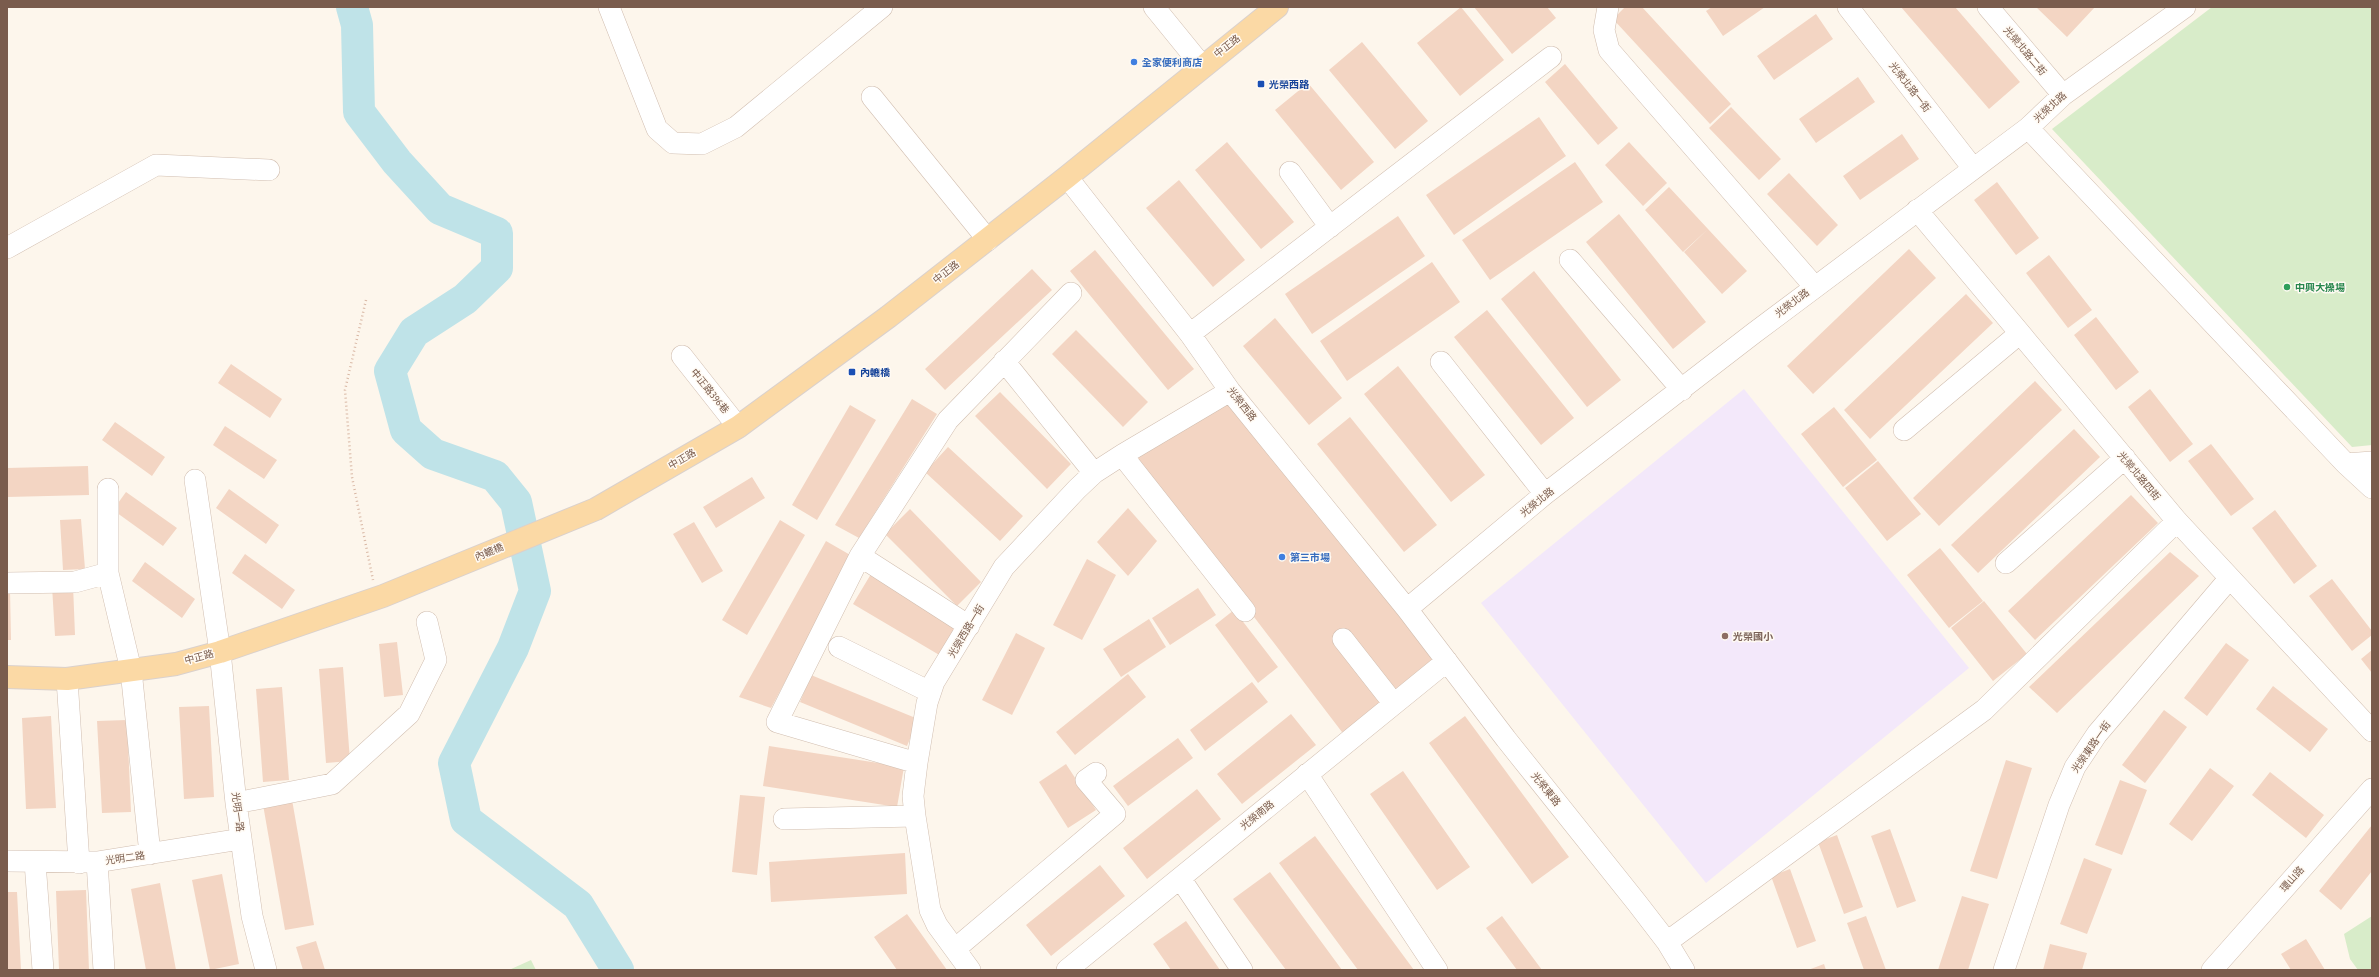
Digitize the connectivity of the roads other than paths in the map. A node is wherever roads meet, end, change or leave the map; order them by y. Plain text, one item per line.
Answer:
1 (609, 7) edge
2 (882, 7) edge
3 (1154, 7) edge
4 (1277, 7) edge
5 (1608, 7) edge
6 (1848, 7) edge
7 (1988, 7) edge
8 (2185, 7) edge
9 (1552, 57) dead end
10 (1202, 66) junction
11 (2062, 95) junction
12 (872, 97) dead end
13 (2028, 128) junction
14 (1972, 167) junction
15 (269, 170) dead end
16 (1290, 172) dead end
17 (1066, 177) junction
18 (1917, 210) junction
19 (1330, 227) junction
20 (988, 240) junction
21 (7, 248) edge
22 (1570, 260) dead end
23 (1814, 286) junction
24 (1071, 293) dead end
25 (1190, 334) junction
26 (2019, 334) junction
27 (682, 356) dead end
28 (1004, 361) junction
29 (1441, 362) dead end
30 (1682, 390) junction
31 (1230, 391) junction
32 (738, 427) junction
33 (1904, 430) dead end
34 (1122, 455) junction
35 (2125, 458) junction
36 (2372, 462) edge
37 (2346, 464) junction
38 (1094, 473) junction
39 (195, 480) dead end
40 (2372, 488) edge
41 (108, 489) dead end
42 (1545, 494) junction
43 (596, 508) joint
44 (2177, 521) junction
45 (860, 556) junction
46 (2006, 563) dead end
47 (108, 573) junction
48 (2229, 579) junction
49 (7, 583) edge
50 (380, 597) joint
51 (1407, 609) junction
52 (1246, 612) dead end
53 (427, 622) dead end
54 (969, 626) junction
55 (1343, 638) dead end
56 (839, 646) dead end
57 (220, 652) junction
58 (1447, 661) junction
59 (131, 670) junction
60 (7, 677) edge
61 (67, 679) junction
62 (930, 692) junction
63 (1394, 704) junction
64 (2372, 731) edge
65 (917, 762) junction
66 (1096, 773) dead end
67 (1307, 774) junction
68 (2372, 789) edge
69 (236, 803) junction
70 (915, 816) junction
71 (784, 820) dead end
72 (241, 839) junction
73 (150, 854) junction
74 (7, 861) edge
75 (35, 862) junction
76 (88, 862) junction
77 (1180, 878) junction
78 (1666, 942) junction
79 (955, 949) junction
80 (44, 970) edge
81 (104, 970) edge
82 (266, 970) edge
83 (970, 970) edge
84 (1067, 970) edge
85 (1242, 970) edge
86 (1437, 970) edge
87 (1684, 970) edge
88 (2004, 970) edge
89 (2212, 970) edge

1 - 2 street
3 - 10 street
4 - 10 main road, 中正路
5 - 23 street
6 - 14 street, 光榮北路一街
7 - 11 street, 光榮北路二街
8 - 11 street, 光榮北路
9 - 19 street
10 - 17 main road, 中正路
11 - 13 street, 光榮北路
12 - 20 street
13 - 14 street, 光榮北路
13 - 37 street
14 - 18 street, 光榮北路
15 - 21 street
16 - 19 street
17 - 20 main road, 中正路
17 - 25 street, 光榮西路
18 - 23 street, 光榮北路
18 - 26 street, 光榮北路四街
19 - 25 street
20 - 32 main road, 中正路
22 - 30 street
23 - 30 street, 光榮北路
24 - 28 street
25 - 31 street, 光榮西路
26 - 33 street
26 - 35 street, 光榮北路四街
27 - 32 street, 中正路396巷
28 - 38 street
28 - 45 street
29 - 42 street
30 - 42 street, 光榮北路
31 - 34 street, 光榮西路一街
31 - 51 street, 光榮西路
32 - 43 main road, 中正路
34 - 38 street, 光榮西路一街
34 - 52 street
35 - 44 street, 光榮北路四街
35 - 46 street
36 - 37 street
37 - 40 street
38 - 54 street, 光榮西路一街
39 - 57 street, 光明一路
41 - 47 street
42 - 51 street, 光榮北路
43 - 50 main road, 內轆橋
44 - 48 street, 光榮北路四街
44 - 78 street
45 - 54 street
45 - 65 street
47 - 49 street
47 - 59 street
48 - 64 street, 光榮北路四街
48 - 88 street, 光榮東路一街
50 - 57 main road, 中正路
51 - 58 street, 光榮東路
53 - 69 street
54 - 62 street, 光榮西路一街
55 - 63 street
56 - 62 street
57 - 59 main road, 中正路
57 - 69 street, 光明一路
58 - 63 street, 光榮南路
58 - 78 street, 光榮東路
59 - 61 main road, 中正路
59 - 73 street
60 - 61 main road, 中正路
61 - 76 street
62 - 65 street, 光榮西路一街
63 - 67 street, 光榮南路
65 - 70 street, 光榮西路一街
66 - 79 street
67 - 77 street, 光榮南路
67 - 86 street
68 - 89 street, 環山路
69 - 72 street, 光明一路
70 - 71 street
70 - 79 street, 光榮西路一街
72 - 73 street, 光明二路
72 - 82 street, 光明一路
73 - 76 street, 光明二路
74 - 75 street, 光明二路
75 - 76 street, 光明二路
75 - 80 street
76 - 81 street
77 - 84 street, 光榮南路
77 - 85 street
78 - 87 street, 光榮東路
79 - 83 street, 光榮西路一街

